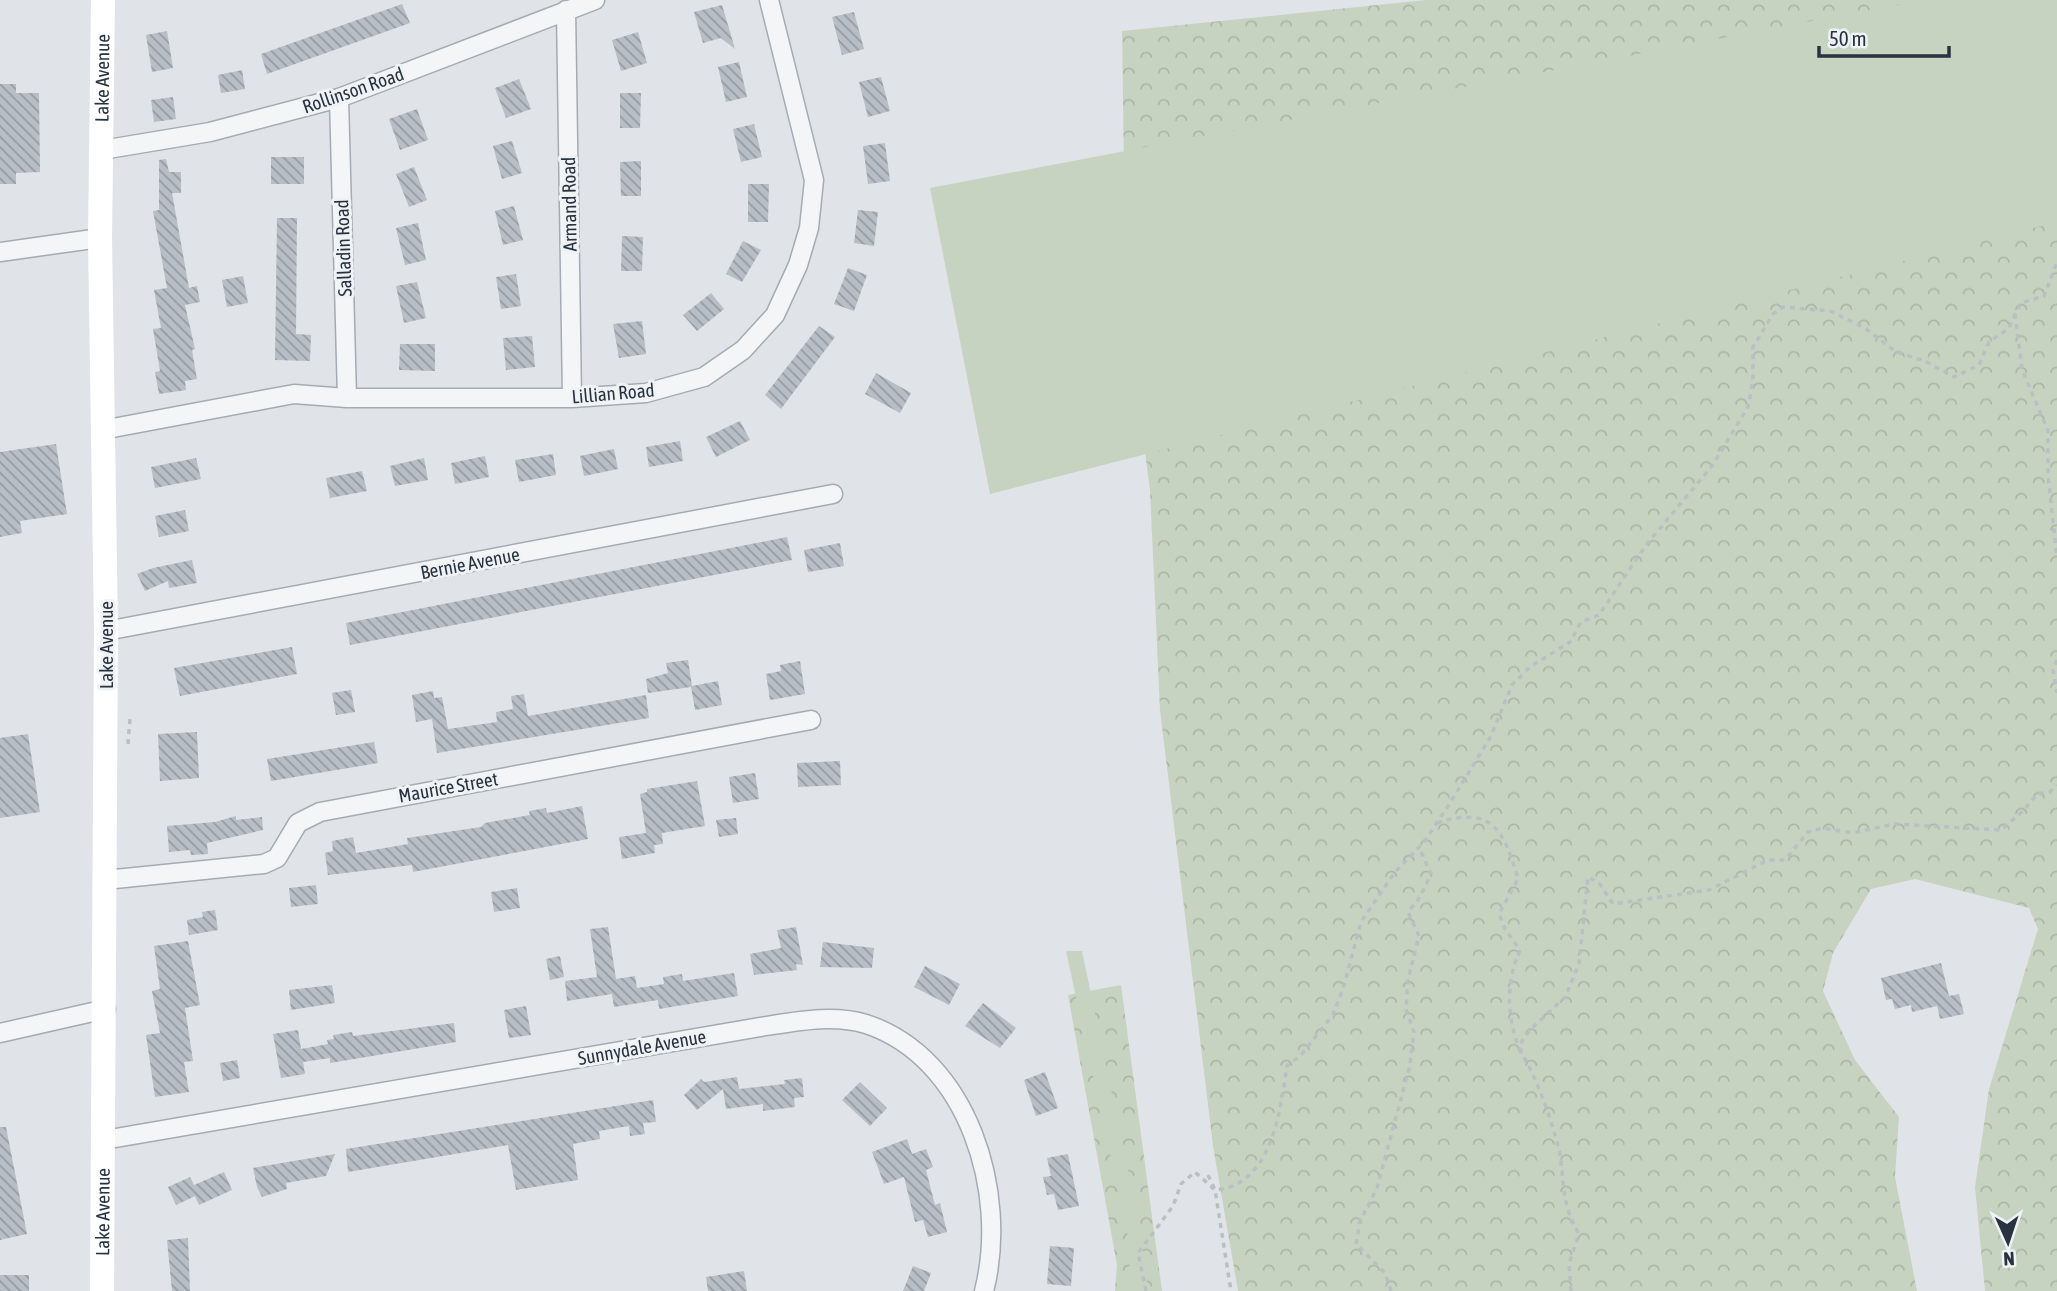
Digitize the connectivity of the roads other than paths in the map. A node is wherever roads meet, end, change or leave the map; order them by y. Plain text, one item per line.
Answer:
1 (103, 0) edge
2 (595, 0) edge
3 (769, 0) edge
4 (566, 10) junction
5 (339, 98) junction
6 (102, 150) junction
7 (100, 238) junction
8 (0, 252) edge
9 (347, 398) junction
10 (572, 398) junction
11 (102, 430) junction
12 (833, 494) dead end
13 (106, 631) junction
14 (811, 720) dead end
15 (105, 880) junction
16 (106, 1009) junction
17 (0, 1033) edge
18 (104, 1140) junction
19 (102, 1291) edge
20 (984, 1291) edge

1 - 6 main road, Lake Avenue
2 - 4 street, Rollinson Road
3 - 10 street, Lillian Road
4 - 5 street, Rollinson Road
4 - 10 street, Armand Road
5 - 6 street, Rollinson Road
5 - 9 street, Salladin Road
6 - 7 main road, Lake Avenue
7 - 8 street
7 - 11 main road, Lake Avenue
9 - 10 street, Lillian Road
9 - 11 street, Lillian Road
11 - 13 main road, Lake Avenue
12 - 13 street, Bernie Avenue
13 - 15 main road, Lake Avenue
14 - 15 street, Maurice Street
15 - 16 main road, Lake Avenue
16 - 17 street
16 - 18 main road, Lake Avenue
18 - 19 main road, Lake Avenue
18 - 20 street, Sunnydale Avenue

